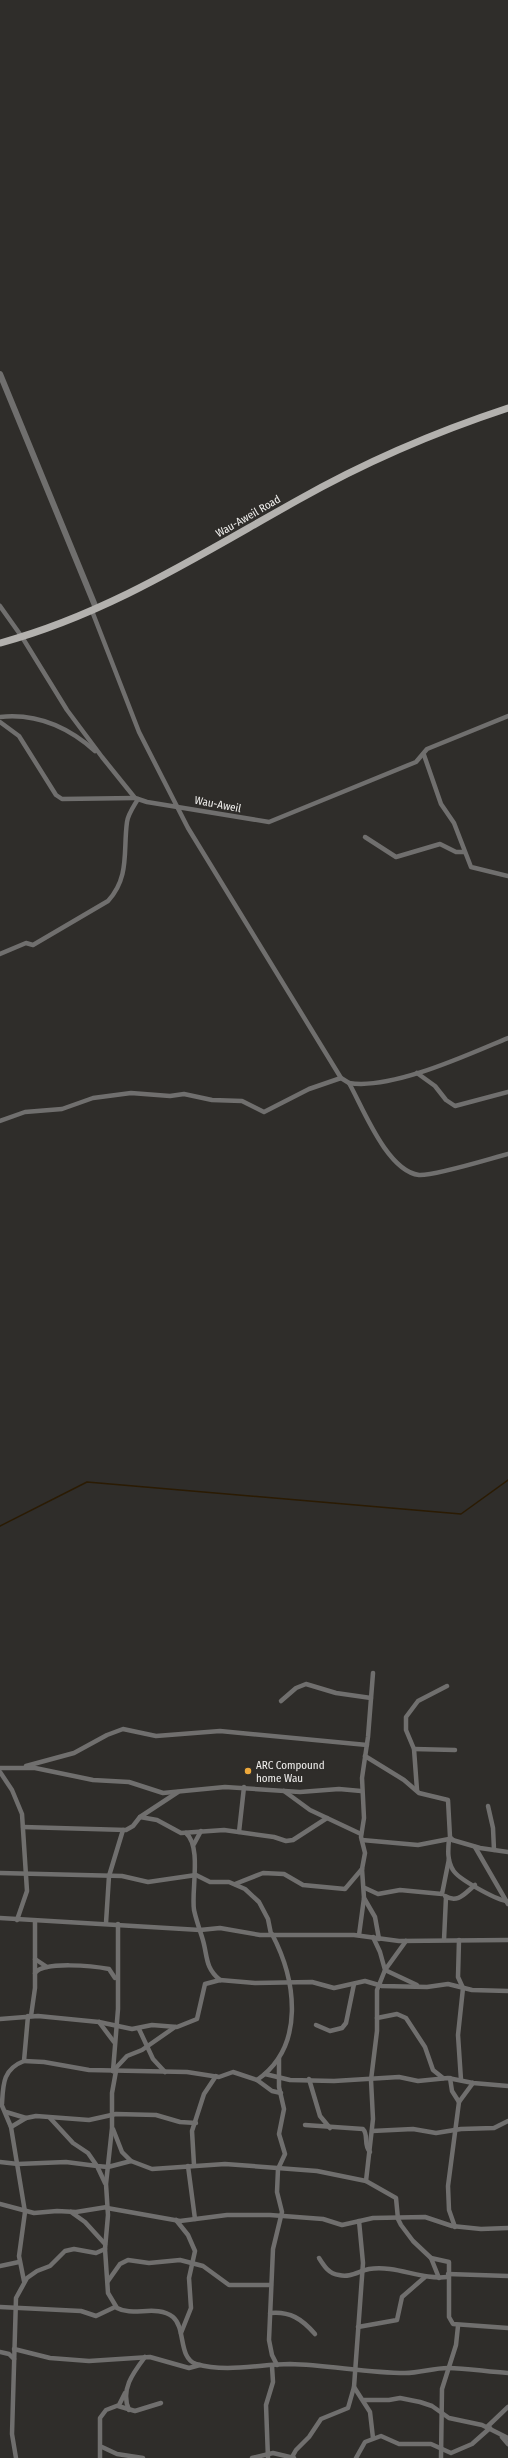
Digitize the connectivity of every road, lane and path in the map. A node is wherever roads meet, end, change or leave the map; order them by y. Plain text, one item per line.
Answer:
1 (0, 374) edge
2 (508, 408) edge
3 (0, 606) edge
4 (94, 610) junction
5 (22, 637) junction
6 (0, 643) edge
7 (508, 716) edge
8 (0, 717) edge
9 (0, 722) edge
10 (424, 755) junction
11 (102, 757) junction
12 (137, 799) junction
13 (177, 806) junction
14 (365, 837) dead end
15 (464, 852) junction
16 (508, 876) edge
17 (0, 954) edge
18 (508, 1038) edge
19 (417, 1073) junction
20 (341, 1078) junction
21 (349, 1083) junction
22 (508, 1092) edge
23 (0, 1121) edge
24 (508, 1154) edge
25 (373, 1673) dead end
26 (447, 1686) dead end
27 (371, 1698) junction
28 (281, 1701) dead end
29 (367, 1745) junction
30 (414, 1749) junction
31 (455, 1750) dead end
32 (365, 1756) junction
33 (25, 1767) junction
34 (0, 1768) edge
35 (0, 1772) edge
36 (244, 1787) junction
37 (180, 1791) junction
38 (284, 1791) junction
39 (361, 1791) junction
40 (417, 1792) junction
41 (488, 1806) dead end
42 (140, 1817) junction
43 (327, 1818) junction
44 (23, 1827) junction
45 (123, 1830) junction
46 (201, 1831) junction
47 (239, 1832) junction
48 (186, 1833) junction
49 (361, 1834) junction
50 (362, 1840) junction
51 (451, 1840) junction
52 (194, 1846) junction
53 (475, 1847) junction
54 (494, 1850) junction
55 (508, 1852) edge
56 (449, 1859) junction
57 (362, 1869) junction
58 (0, 1873) edge
59 (26, 1873) junction
60 (194, 1875) junction
61 (109, 1876) junction
62 (235, 1884) junction
63 (475, 1885) junction
64 (365, 1888) junction
65 (445, 1895) junction
66 (364, 1898) junction
67 (507, 1902) edge
68 (0, 1918) edge
69 (17, 1920) junction
70 (35, 1921) junction
71 (106, 1923) junction
72 (118, 1924) junction
73 (200, 1930) junction
74 (271, 1934) junction
75 (359, 1935) junction
76 (373, 1937) junction
77 (378, 1938) junction
78 (406, 1940) junction
79 (444, 1940) junction
80 (459, 1940) junction
81 (508, 1940) edge
82 (35, 1959) junction
83 (47, 1966) junction
84 (385, 1970) junction
85 (35, 1973) junction
86 (220, 1980) junction
87 (290, 1982) junction
88 (117, 1983) junction
89 (354, 1984) junction
90 (379, 1986) junction
91 (421, 1987) junction
92 (463, 1988) junction
93 (508, 1991) edge
94 (30, 2016) junction
95 (377, 2018) junction
96 (0, 2019) edge
97 (100, 2022) junction
98 (117, 2024) junction
99 (316, 2026) dead end
100 (174, 2027) junction
101 (139, 2029) junction
102 (114, 2042) junction
103 (147, 2046) junction
104 (279, 2058) junction
105 (24, 2062) junction
106 (115, 2071) junction
107 (165, 2072) junction
108 (266, 2074) junction
109 (216, 2076) junction
110 (278, 2078) junction
111 (371, 2078) junction
112 (443, 2078) junction
113 (450, 2078) junction
114 (308, 2079) junction
115 (257, 2080) junction
116 (461, 2080) junction
117 (474, 2083) junction
118 (508, 2086) edge
119 (281, 2093) junction
120 (459, 2102) junction
121 (1, 2103) edge
122 (6, 2113) junction
123 (0, 2114) edge
124 (112, 2115) junction
125 (26, 2118) junction
126 (50, 2118) junction
127 (508, 2122) edge
128 (196, 2123) junction
129 (305, 2125) dead end
130 (11, 2127) junction
131 (112, 2128) junction
132 (331, 2128) junction
133 (456, 2130) junction
134 (372, 2131) junction
135 (370, 2152) junction
136 (131, 2161) junction
137 (0, 2162) edge
138 (18, 2164) junction
139 (194, 2165) junction
140 (96, 2166) junction
141 (108, 2166) junction
142 (188, 2166) junction
143 (278, 2169) junction
144 (366, 2181) junction
145 (106, 2184) junction
146 (0, 2204) edge
147 (107, 2208) junction
148 (26, 2212) junction
149 (71, 2212) junction
150 (281, 2216) junction
151 (195, 2219) junction
152 (398, 2219) junction
153 (176, 2220) junction
154 (359, 2221) junction
155 (455, 2227) junction
156 (508, 2228) edge
157 (105, 2246) junction
158 (319, 2258) dead end
159 (431, 2258) junction
160 (19, 2262) junction
161 (192, 2263) junction
162 (0, 2266) edge
163 (363, 2272) junction
164 (448, 2276) junction
165 (508, 2276) edge
166 (425, 2278) junction
167 (439, 2278) junction
168 (24, 2281) junction
169 (108, 2281) junction
170 (271, 2285) junction
171 (0, 2307) edge
172 (15, 2307) junction
173 (115, 2307) junction
174 (270, 2313) junction
175 (458, 2326) junction
176 (358, 2327) junction
177 (508, 2328) edge
178 (180, 2333) junction
179 (315, 2334) dead end
180 (14, 2349) junction
181 (0, 2352) edge
182 (145, 2357) junction
183 (14, 2359) junction
184 (200, 2365) junction
185 (275, 2366) junction
186 (448, 2368) junction
187 (354, 2369) junction
188 (508, 2373) edge
189 (354, 2387) junction
190 (125, 2393) junction
191 (364, 2400) junction
192 (161, 2403) dead end
193 (118, 2406) junction
194 (508, 2407) edge
195 (129, 2410) junction
196 (441, 2412) junction
197 (488, 2428) junction
198 (499, 2434) junction
199 (373, 2438) junction
200 (508, 2438) edge
201 (508, 2444) edge
202 (102, 2447) junction
203 (440, 2449) junction
204 (268, 2456) edge
205 (16, 2458) edge
206 (100, 2458) edge
207 (143, 2458) edge
208 (252, 2458) edge
209 (293, 2458) edge
210 (356, 2458) edge
211 (441, 2458) edge

1 - 4 street
2 - 4 main road, Wau-Aweil Road
3 - 5 street
4 - 5 main road, Wau-Aweil Road
4 - 13 street
5 - 6 main road, Wau-Aweil Road
5 - 11 street
7 - 10 street, Wau-Aweil
8 - 11 street
9 - 12 street, Wau-Aweil
10 - 13 street, Wau-Aweil
10 - 15 street
11 - 12 street
12 - 13 street, Wau-Aweil
12 - 17 street
13 - 20 street
14 - 15 street
15 - 16 street
18 - 19 street
19 - 21 street
19 - 22 street
20 - 21 street
20 - 23 street
21 - 24 street
25 - 27 street
26 - 30 street
27 - 28 street
27 - 29 street
29 - 32 street
29 - 33 street
30 - 31 street
30 - 40 street
32 - 39 street
32 - 40 street
33 - 34 street
33 - 37 street
35 - 44 street
36 - 37 street
36 - 38 street
36 - 47 street
37 - 42 street
38 - 39 street
38 - 43 street
39 - 49 street
40 - 51 street
41 - 54 street
42 - 45 street
42 - 48 street
43 - 47 street
43 - 49 street
44 - 45 street
44 - 59 street
45 - 61 street
46 - 47 street
46 - 48 street
46 - 52 street
48 - 52 street
49 - 50 street
50 - 51 street
50 - 57 street
51 - 53 street
51 - 56 street
52 - 60 street
53 - 54 street
53 - 67 street
54 - 55 street
56 - 63 street
56 - 65 street
57 - 62 street
57 - 64 street
58 - 59 street
59 - 61 street
59 - 69 street
60 - 61 street
60 - 62 street
60 - 73 street
61 - 71 street
62 - 74 street
63 - 65 street
63 - 67 street
64 - 65 street
64 - 66 street
65 - 79 street
66 - 75 street
66 - 77 street
68 - 69 street
69 - 70 street
70 - 71 street
70 - 82 street
71 - 72 street
72 - 73 street
72 - 88 street
73 - 74 street
73 - 86 street
74 - 75 street
74 - 87 street
75 - 76 street
76 - 77 street
76 - 84 street
77 - 78 street
78 - 79 street
78 - 84 street
79 - 80 street
80 - 81 street
80 - 92 street
82 - 83 street
82 - 85 street
83 - 85 street
83 - 88 street
84 - 90 street
84 - 91 street
85 - 94 street
86 - 87 street
86 - 100 street
87 - 89 street
87 - 104 street
88 - 98 street
89 - 90 street
89 - 99 street
90 - 91 street
90 - 95 street
91 - 92 street
92 - 93 street
92 - 116 street
94 - 96 street
94 - 97 street
94 - 105 street
95 - 111 street
95 - 112 street
97 - 98 street
97 - 102 street
98 - 101 street
98 - 102 street
100 - 101 street
100 - 103 street
101 - 103 street
102 - 106 street
103 - 106 street
103 - 107 street
104 - 108 street
104 - 110 street
105 - 106 street
105 - 121 street
106 - 107 street
106 - 124 street
107 - 109 street
108 - 110 street
108 - 115 street
109 - 115 street
109 - 128 street
110 - 114 street
110 - 119 street
111 - 112 street
111 - 114 street
111 - 134 street
112 - 113 street
113 - 116 street
113 - 120 street
114 - 132 street
115 - 119 street
116 - 117 street
117 - 118 street
117 - 120 street
119 - 143 street
120 - 133 street
121 - 122 street
122 - 123 street
122 - 125 street
122 - 130 street
124 - 126 street
124 - 128 street
124 - 131 street
125 - 126 street
125 - 130 street
126 - 140 street
127 - 133 street
128 - 139 street
129 - 132 street
130 - 138 street
131 - 136 street
131 - 141 street
132 - 135 street
133 - 134 street
133 - 155 street
134 - 135 street
135 - 144 street
136 - 141 street
136 - 142 street
137 - 138 street
138 - 140 street
138 - 148 street
139 - 142 street
139 - 143 street
140 - 141 street
140 - 145 street
141 - 145 street
142 - 151 street
143 - 144 street
143 - 150 street
144 - 152 street
145 - 147 street
146 - 148 street
147 - 149 street
147 - 153 street
147 - 157 street
148 - 149 street
148 - 160 street
149 - 157 street
150 - 151 street
150 - 154 street
150 - 170 street
151 - 153 street
152 - 154 street
152 - 155 street
152 - 159 street
153 - 161 street
154 - 163 street
155 - 156 street
157 - 168 street
157 - 169 street
158 - 163 street
159 - 164 street
159 - 167 street
160 - 162 street
160 - 168 street
161 - 169 street
161 - 170 street
161 - 178 street
163 - 166 street
163 - 176 street
164 - 165 street
164 - 167 street
164 - 175 street
166 - 167 street
166 - 176 street
168 - 172 street
169 - 173 street
170 - 174 street
171 - 172 street
172 - 173 street
172 - 180 street
173 - 178 street
174 - 179 street
174 - 185 street
175 - 177 street
175 - 186 street
176 - 187 street
178 - 184 street
180 - 182 street
180 - 183 street
181 - 183 street
182 - 184 street
182 - 190 street
183 - 205 street
184 - 185 street
185 - 187 street
185 - 204 street
186 - 187 street
186 - 188 street
186 - 196 street
187 - 189 street
189 - 191 street
189 - 209 street
190 - 193 street
190 - 195 street
191 - 196 street
191 - 199 street
192 - 195 street
193 - 195 street
193 - 202 street
194 - 197 street
196 - 197 street
196 - 203 street
197 - 198 street
197 - 203 street
198 - 200 street
198 - 201 street
199 - 203 street
199 - 210 street
202 - 206 street
202 - 207 street
203 - 211 street
204 - 208 street
204 - 209 street

